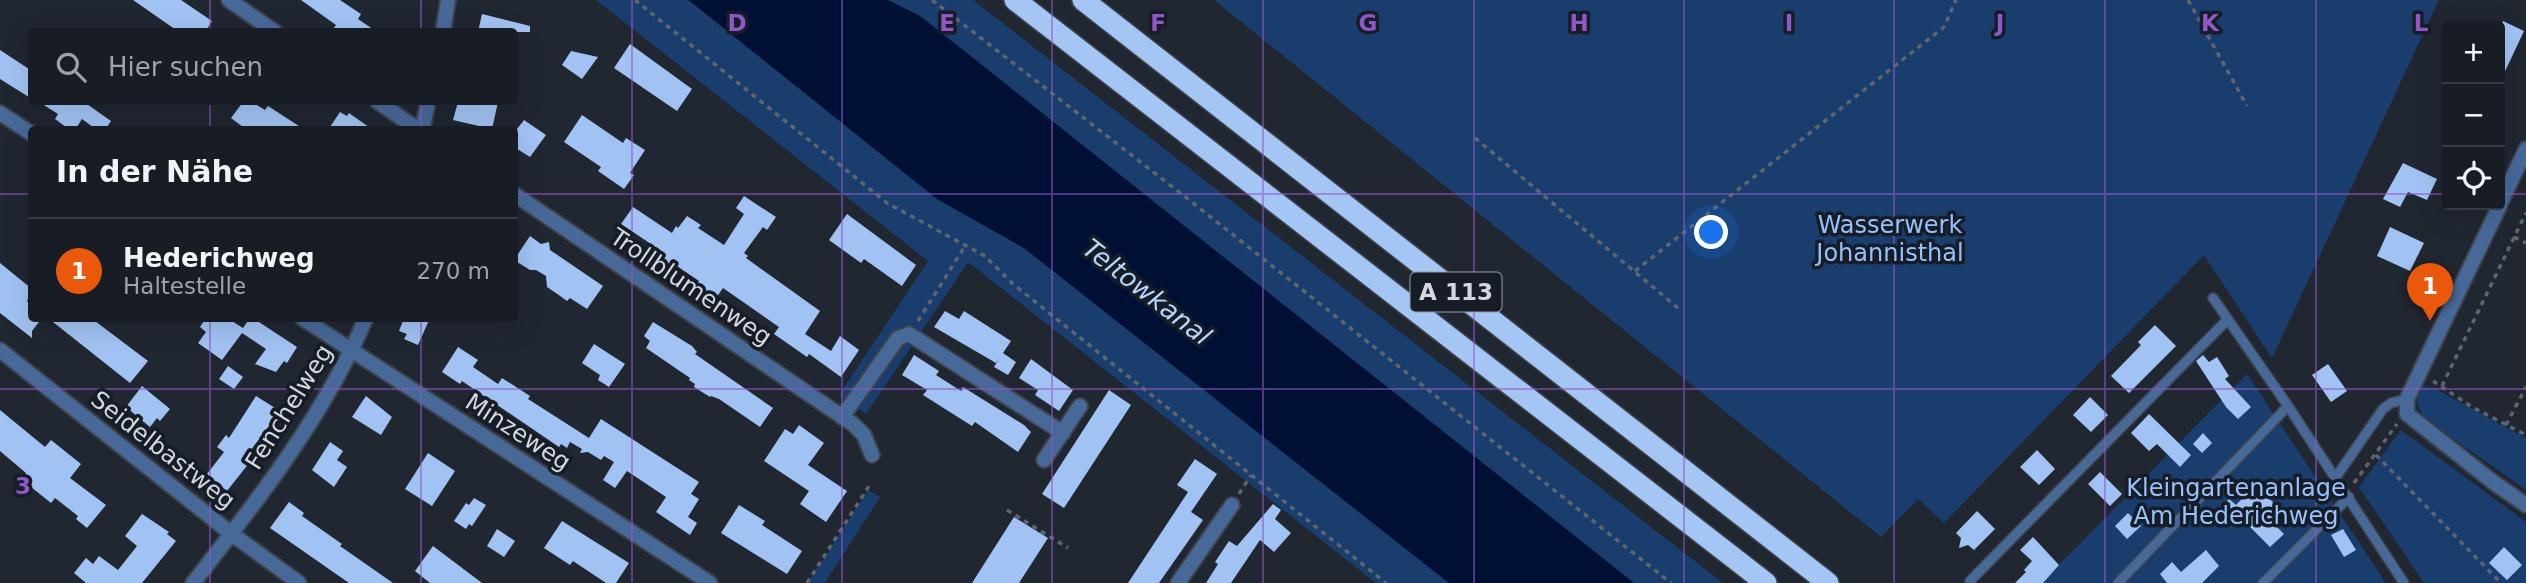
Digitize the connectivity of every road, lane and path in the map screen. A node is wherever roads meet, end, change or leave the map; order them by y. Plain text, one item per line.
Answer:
1 (229, 0) edge
2 (447, 0) edge
3 (635, 0) edge
4 (932, 0) edge
5 (1015, 0) edge
6 (1083, 0) edge
7 (1956, 0) edge
8 (2189, 0) edge
9 (269, 28) edge
10 (444, 28) edge
11 (383, 105) edge
12 (427, 105) edge
13 (2247, 106) dead end
14 (0, 113) edge
15 (414, 126) edge
16 (421, 126) edge
17 (28, 131) edge
18 (1475, 138) dead end
19 (2526, 149) edge
20 (2505, 194) edge
21 (518, 197) edge
22 (2498, 210) edge
23 (2526, 213) edge
24 (2514, 237) junction
25 (2526, 243) edge
26 (965, 246) junction
27 (1635, 271) junction
28 (2213, 298) dead end
29 (1678, 308) dead end
30 (2228, 318) junction
31 (308, 322) edge
32 (364, 322) edge
33 (909, 334) junction
34 (0, 350) edge
35 (351, 352) junction
36 (2526, 387) edge
37 (2407, 399) junction
38 (1080, 406) dead end
39 (2288, 406) junction
40 (842, 416) junction
41 (2398, 423) dead end
42 (2506, 425) junction
43 (1063, 433) junction
44 (2526, 435) edge
45 (872, 455) dead end
46 (2376, 455) junction
47 (1044, 460) dead end
48 (1251, 475) junction
49 (2336, 477) junction
50 (869, 486) dead end
51 (2347, 495) junction
52 (1232, 505) joint
53 (2526, 505) edge
54 (1007, 510) dead end
55 (232, 534) junction
56 (1068, 548) dead end
57 (1970, 581) dead end
58 (193, 583) edge
59 (299, 583) edge
60 (710, 583) edge
61 (807, 583) edge
62 (1178, 583) edge
63 (1385, 583) edge
64 (1671, 583) edge
65 (1766, 583) edge
66 (1828, 583) edge
67 (2118, 583) edge
68 (2263, 583) edge
69 (2404, 583) edge
70 (2501, 583) edge

1 - 9 street
2 - 10 street
3 - 26 path
4 - 64 path
5 - 65 highway, A 113
6 - 66 highway, A 113
7 - 27 path
8 - 13 path
11 - 15 street
12 - 16 street
14 - 17 street
18 - 27 path
19 - 20 street
21 - 40 street, Trollblumenweg
22 - 37 street
23 - 24 path
24 - 25 path
24 - 42 path
26 - 33 path
26 - 48 path
27 - 29 path
28 - 30 lane
30 - 39 lane
30 - 57 lane
31 - 35 street, Minzeweg
32 - 35 street, Fenchelweg
33 - 40 street
33 - 43 street
34 - 55 street, Seidelbastweg
35 - 55 street, Fenchelweg
35 - 60 street, Minzeweg
36 - 42 path
37 - 49 lane
37 - 53 street
38 - 43 street
39 - 49 lane
39 - 67 lane
40 - 45 street, Trollblumenweg
41 - 46 path
42 - 44 path
43 - 47 street
46 - 51 path
46 - 70 path
48 - 52 path
48 - 63 path
49 - 51 lane
50 - 61 path
51 - 68 lane
51 - 69 lane
52 - 62 street
54 - 56 path
55 - 58 street, Fenchelweg
55 - 59 street, Seidelbastweg

